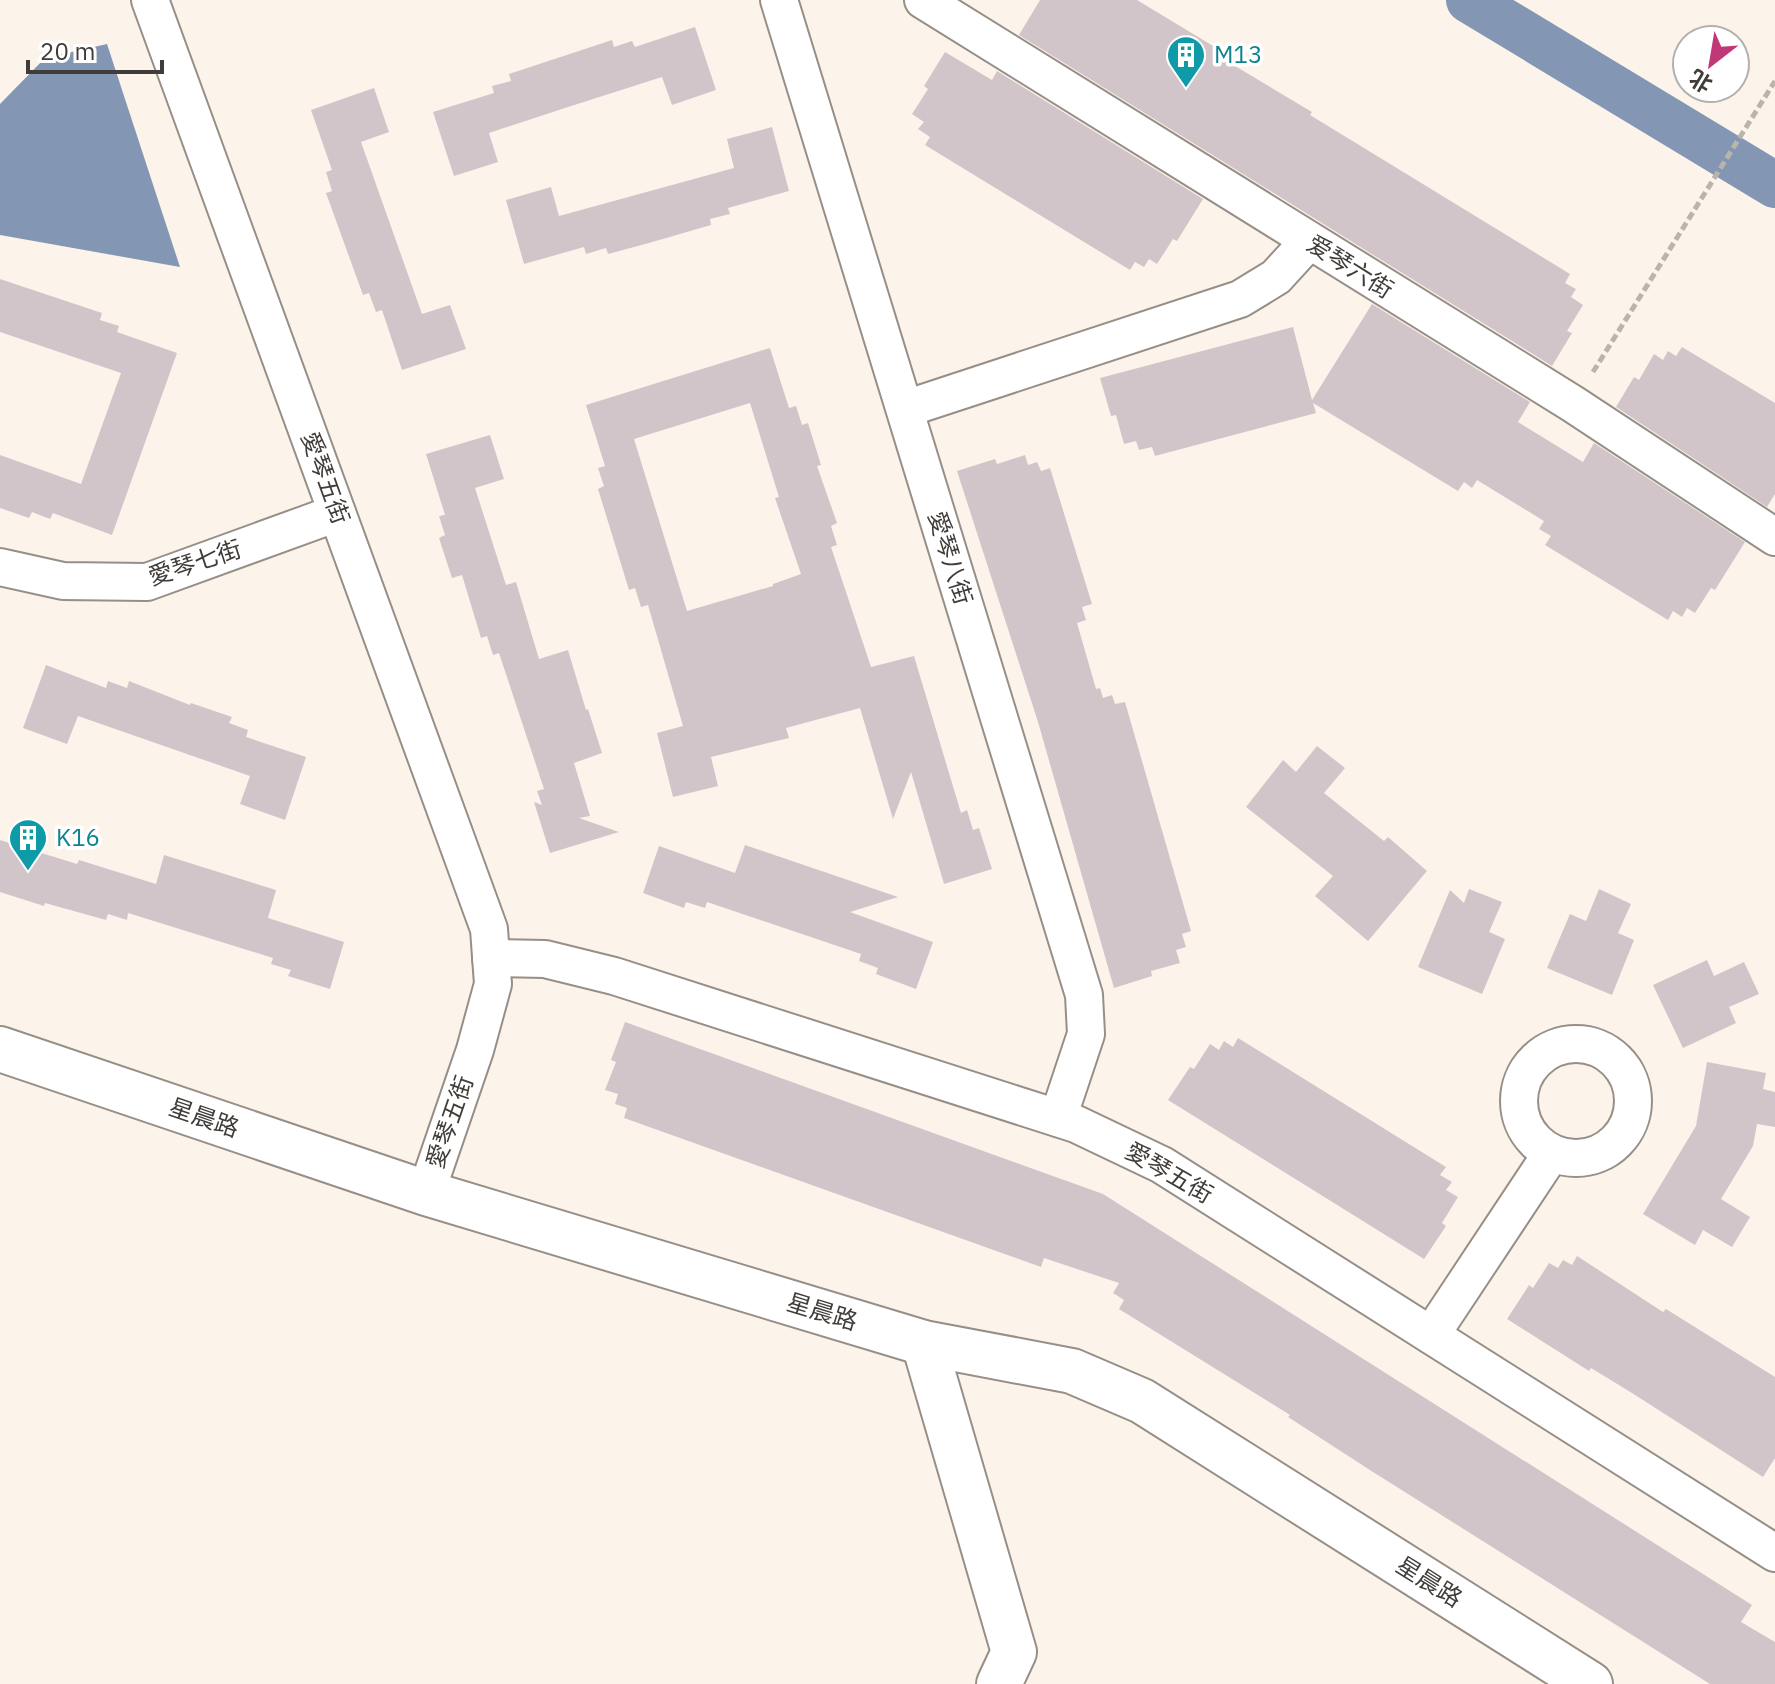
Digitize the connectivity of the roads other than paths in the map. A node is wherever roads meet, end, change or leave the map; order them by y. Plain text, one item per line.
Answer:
1 (150, 0) edge
2 (779, 0) edge
3 (923, 0) edge
4 (1309, 241) junction
5 (905, 409) junction
6 (337, 513) junction
7 (1775, 537) edge
8 (0, 567) edge
9 (491, 958) junction
10 (0, 1049) edge
11 (1058, 1118) junction
12 (1551, 1154) dead end
13 (426, 1193) junction
14 (1431, 1335) junction
15 (924, 1343) junction
16 (1775, 1553) edge
17 (999, 1684) edge
18 (1590, 1684) edge

1 - 6 street, 愛琴五街
2 - 5 street, 愛琴八街
3 - 4 street, 爱琴六街
4 - 5 street
4 - 7 street, 爱琴六街
5 - 11 street, 愛琴八街
6 - 8 street, 愛琴七街
6 - 9 street, 愛琴五街
9 - 11 street, 愛琴五街
9 - 13 street, 愛琴五街
10 - 13 street, 星晨路
11 - 14 street, 愛琴五街
12 - 14 street
13 - 15 street, 星晨路
14 - 16 street, 愛琴五街
15 - 17 street
15 - 18 street, 星晨路

